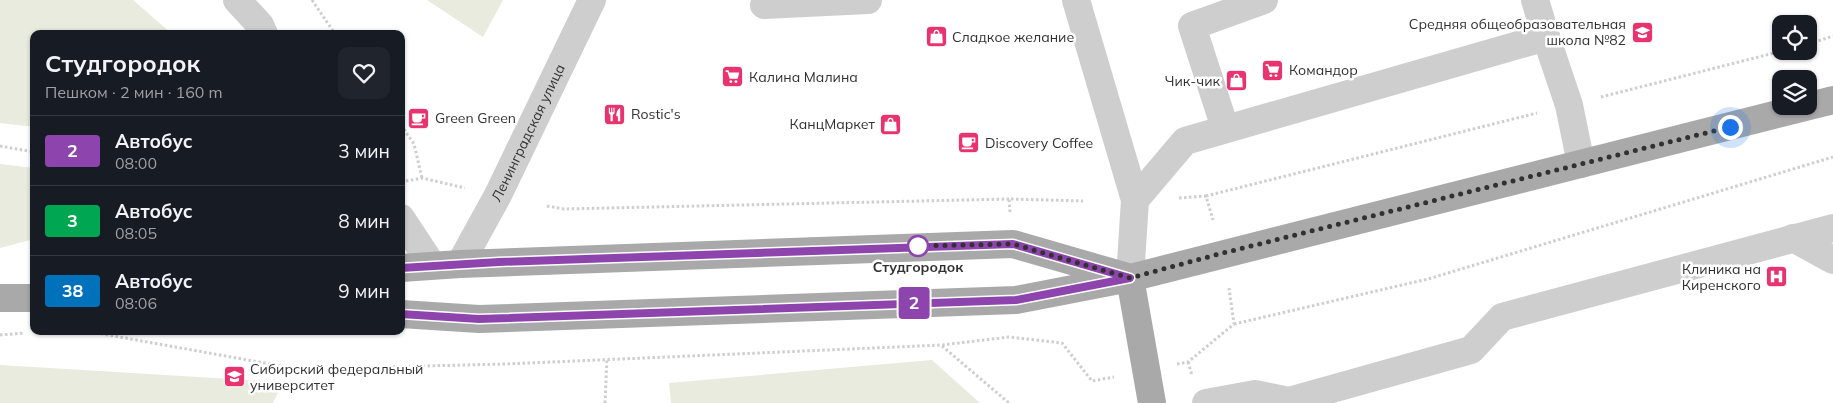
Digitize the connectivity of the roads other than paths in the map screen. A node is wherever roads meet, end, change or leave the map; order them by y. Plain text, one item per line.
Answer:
1 (237, 0) edge
2 (592, 0) edge
3 (851, 0) edge
4 (1076, 0) edge
5 (1264, 0) edge
6 (1535, 0) edge
7 (764, 6) dead end
8 (262, 30) edge
9 (1546, 37) junction
10 (1833, 100) edge
11 (1225, 128) junction
12 (1581, 164) junction
13 (1136, 200) junction
14 (405, 224) edge
15 (1833, 228) edge
16 (1794, 238) junction
17 (1833, 260) edge
18 (460, 264) junction
19 (432, 265) junction
20 (405, 268) edge
21 (1130, 278) junction
22 (0, 298) edge
23 (30, 298) edge
24 (405, 314) edge
25 (1289, 402) edge
26 (1152, 403) edge
27 (1206, 403) edge

1 - 8 street
2 - 18 street, Ленинградская улица
3 - 7 street
4 - 13 street
5 - 11 street
6 - 9 street
9 - 11 street
9 - 12 street
10 - 12 main road
11 - 13 street
12 - 21 main road
13 - 21 street
14 - 19 street
15 - 16 street
16 - 17 street
16 - 25 street
18 - 19 main road
18 - 21 main road
19 - 20 main road
21 - 24 main road
21 - 26 main road
22 - 23 main road
25 - 27 street

